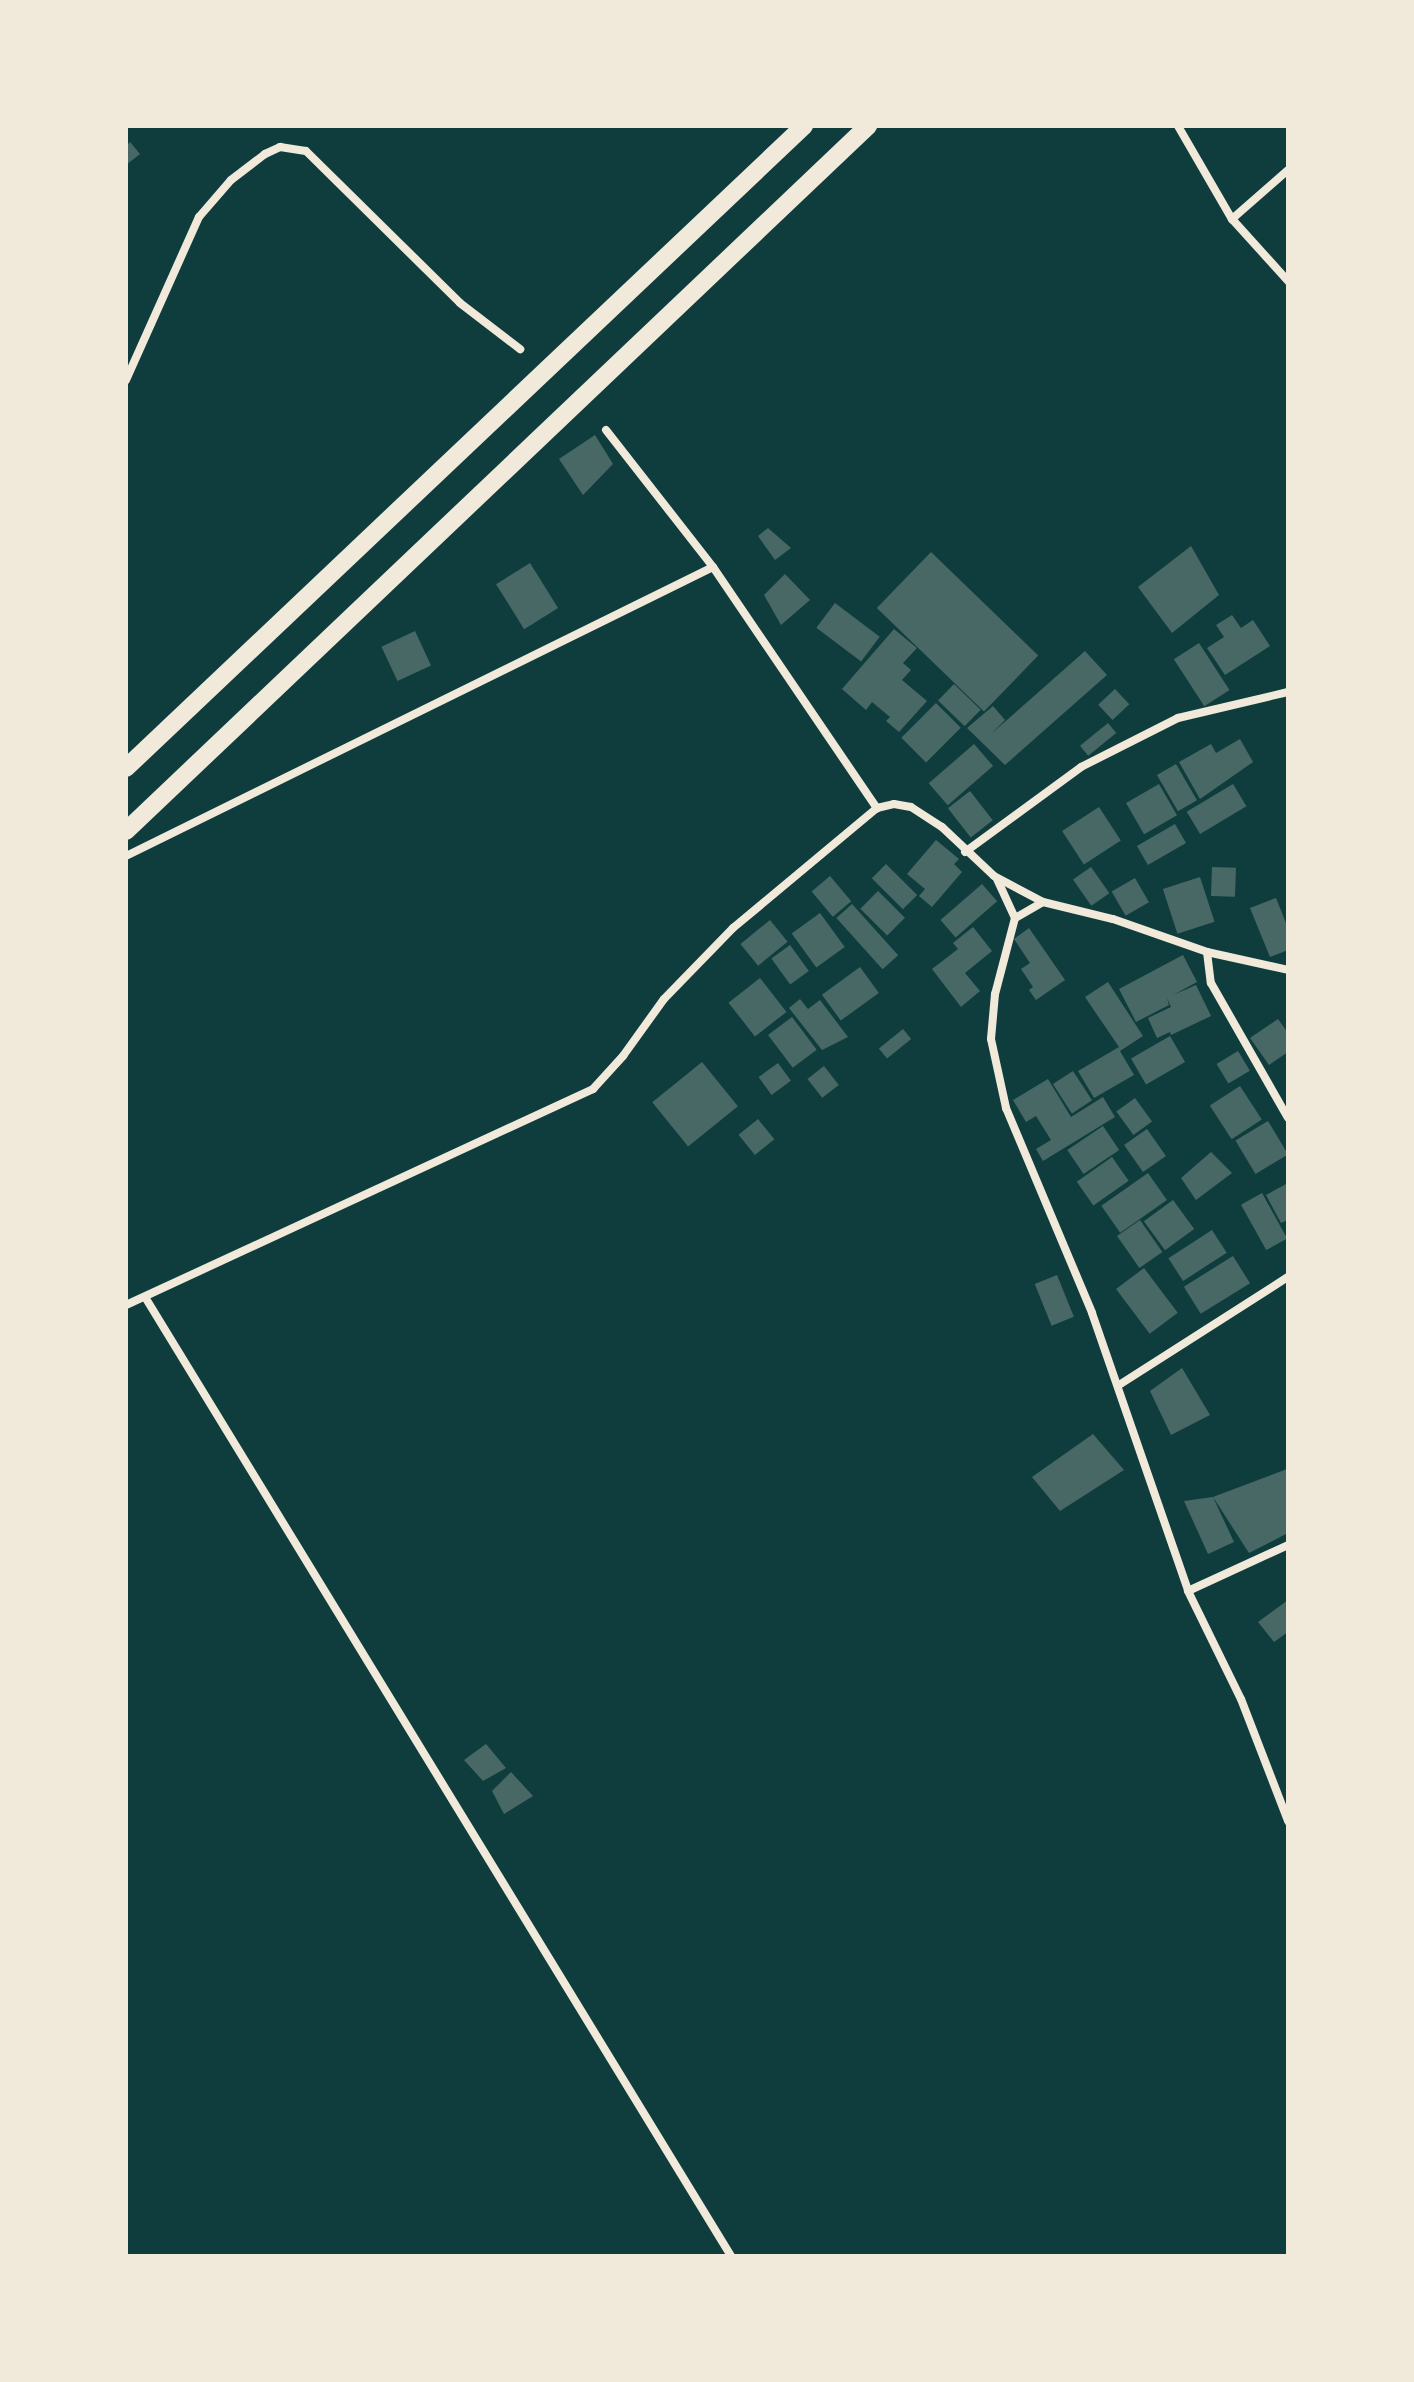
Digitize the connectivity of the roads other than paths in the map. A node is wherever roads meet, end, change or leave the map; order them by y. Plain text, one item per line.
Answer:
1 (804, 126) edge
2 (868, 126) edge
3 (1178, 126) edge
4 (1288, 170) edge
5 (1232, 219) junction
6 (1288, 281) edge
7 (520, 349) dead end
8 (126, 380) edge
9 (606, 430) dead end
10 (713, 567) junction
11 (1288, 692) edge
12 (126, 768) edge
13 (877, 808) junction
14 (126, 831) edge
15 (965, 852) junction
16 (126, 856) edge
17 (994, 876) junction
18 (1043, 902) junction
19 (1015, 918) junction
20 (1207, 952) junction
21 (1288, 970) edge
22 (1288, 1118) edge
23 (1288, 1277) edge
24 (145, 1297) junction
25 (126, 1305) edge
26 (1119, 1385) junction
27 (1288, 1545) edge
28 (1188, 1591) junction
29 (1288, 1821) edge
30 (731, 2256) edge

1 - 12 highway
2 - 14 highway
3 - 5 street
4 - 5 street
5 - 6 street
7 - 8 street
9 - 10 street
10 - 13 street
10 - 16 street
11 - 15 street
13 - 15 street
13 - 24 street
15 - 17 street
17 - 18 street
17 - 19 street
18 - 19 street
18 - 20 street
19 - 26 street
20 - 21 street
20 - 22 street
23 - 26 street
24 - 25 street
24 - 30 street
26 - 28 street
27 - 28 street
28 - 29 street

